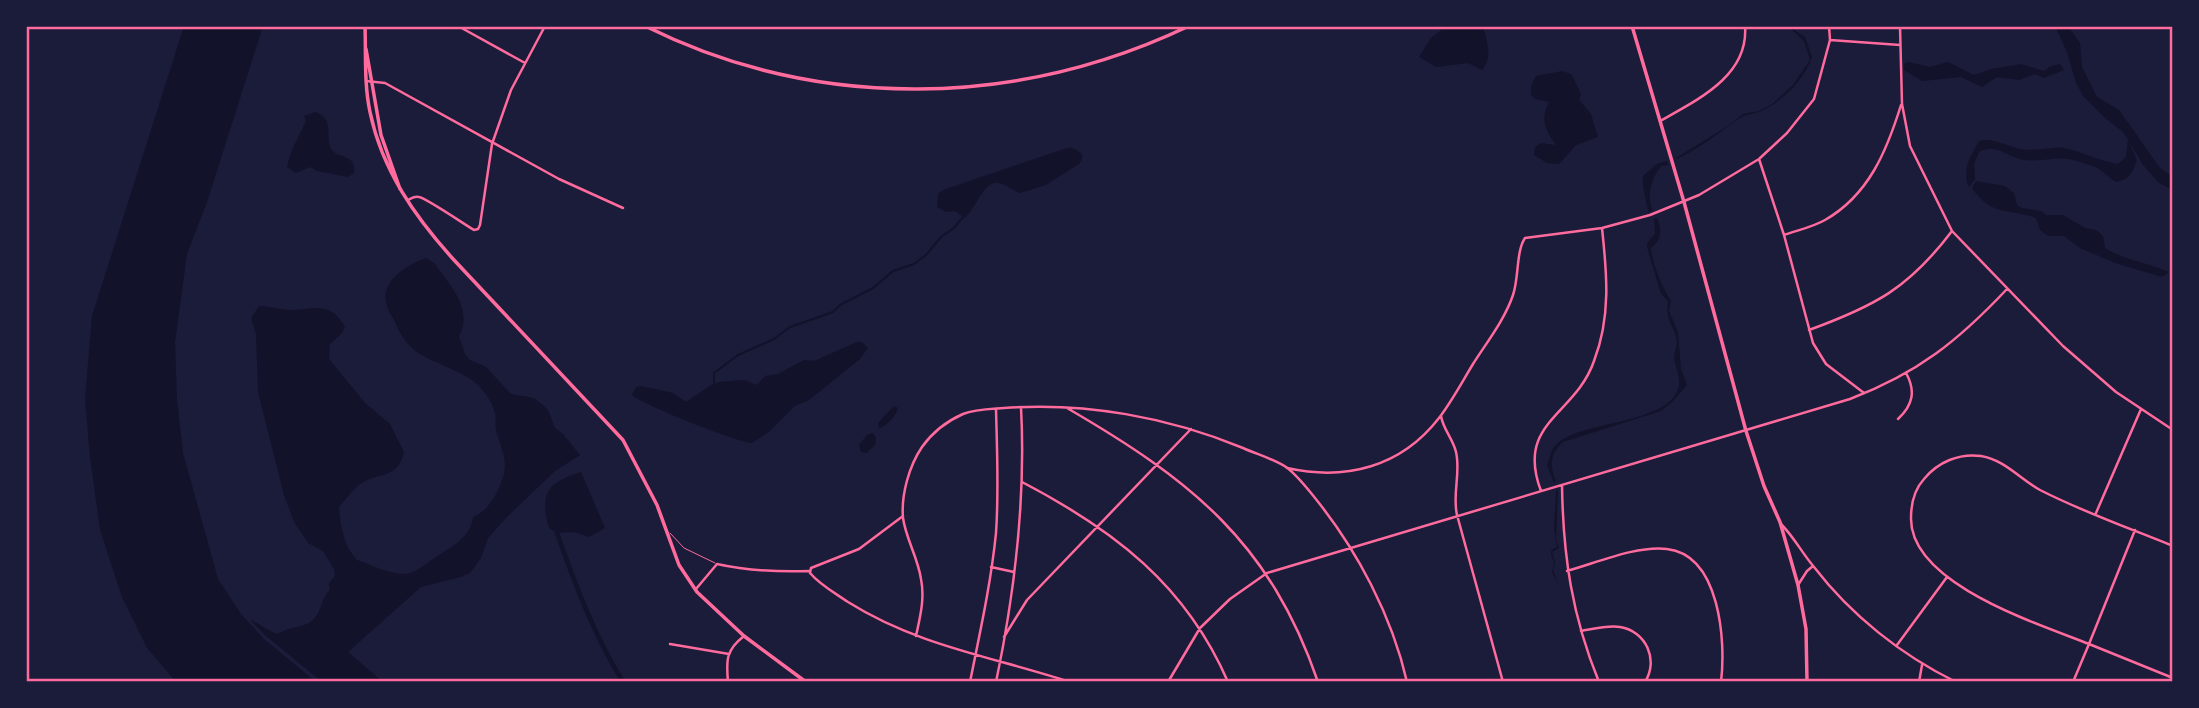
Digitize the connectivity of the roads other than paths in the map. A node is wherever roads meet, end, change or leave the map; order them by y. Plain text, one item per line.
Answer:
1 (365, 26) edge
2 (458, 26) edge
3 (545, 26) edge
4 (645, 26) edge
5 (1189, 26) edge
6 (1632, 26) edge
7 (1745, 26) edge
8 (1829, 26) edge
9 (1900, 26) edge
10 (1830, 40) junction
11 (1900, 45) junction
12 (525, 63) junction
13 (368, 81) junction
14 (1902, 104) junction
15 (1660, 121) junction
16 (492, 144) junction
17 (1759, 159) junction
18 (408, 200) junction
19 (1684, 202) junction
20 (623, 208) dead end
21 (1602, 228) junction
22 (1952, 230) junction
23 (1784, 235) junction
24 (2007, 289) junction
25 (1809, 330) junction
26 (1906, 373) junction
27 (1864, 393) junction
28 (1064, 406) junction
29 (1021, 407) junction
30 (996, 409) junction
31 (2141, 409) junction
32 (1441, 416) junction
33 (1898, 419) dead end
34 (1444, 427) junction
35 (1431, 428) junction
36 (1191, 429) junction
37 (2173, 430) edge
38 (1746, 431) junction
39 (1159, 465) junction
40 (1287, 468) junction
41 (1307, 473) junction
42 (1022, 482) junction
43 (1302, 482) junction
44 (1562, 485) junction
45 (1541, 491) junction
46 (657, 502) dead end
47 (2096, 513) junction
48 (1457, 515) junction
49 (903, 516) junction
50 (1780, 522) junction
51 (1098, 526) junction
52 (2135, 530) junction
53 (2173, 546) edge
54 (1349, 548) junction
55 (718, 564) junction
56 (1813, 566) junction
57 (992, 567) junction
58 (809, 570) junction
59 (1567, 571) junction
60 (1014, 572) junction
61 (1267, 573) junction
62 (1947, 577) junction
63 (1798, 585) junction
64 (697, 593) junction
65 (1200, 628) junction
66 (1581, 631) junction
67 (744, 636) junction
68 (916, 636) junction
69 (1004, 637) junction
70 (670, 644) dead end
71 (2089, 644) junction
72 (1897, 646) junction
73 (729, 654) junction
74 (975, 656) junction
75 (1000, 662) junction
76 (1922, 665) junction
77 (2173, 678) edge
78 (727, 682) edge
79 (806, 682) edge
80 (970, 682) edge
81 (996, 682) edge
82 (1070, 682) edge
83 (1168, 682) edge
84 (1228, 682) edge
85 (1318, 682) edge
86 (1407, 682) edge
87 (1503, 682) edge
88 (1599, 682) edge
89 (1645, 682) edge
90 (1721, 682) edge
91 (1807, 682) edge
92 (1919, 682) edge
93 (1955, 682) edge
94 (2073, 682) edge

1 - 13 street
2 - 12 street
3 - 12 street
4 - 5 street
6 - 15 street
7 - 15 street
8 - 10 street
9 - 11 street
10 - 11 street
10 - 17 street
11 - 14 street
12 - 16 street
13 - 16 street
13 - 18 street
14 - 22 street
14 - 23 street
15 - 19 street
16 - 18 street
16 - 20 street
17 - 19 street
17 - 23 street
18 - 64 street
19 - 21 street
19 - 38 street
21 - 32 street
21 - 45 street
22 - 24 street
22 - 25 street
23 - 25 street
24 - 26 street
24 - 31 street
25 - 27 street
26 - 27 street
26 - 33 street
27 - 38 street
28 - 29 street
28 - 36 street
28 - 39 street
29 - 30 street
29 - 42 street
30 - 49 street
30 - 57 street
31 - 37 street
31 - 47 street
32 - 34 street
32 - 35 street
34 - 35 street
34 - 48 street
35 - 41 street
36 - 39 street
36 - 40 street
38 - 44 street
38 - 50 street
39 - 51 street
39 - 61 street
40 - 41 street
40 - 43 street
41 - 43 street
42 - 51 street
42 - 60 street
43 - 54 street
44 - 45 street
44 - 59 street
45 - 48 street
46 - 55 lane
47 - 52 street
47 - 62 street
48 - 54 street
48 - 87 street
49 - 58 street
49 - 68 street
50 - 56 street
50 - 63 street
51 - 65 street
51 - 69 street
52 - 53 street
52 - 71 street
54 - 61 street
54 - 86 street
55 - 58 street
55 - 64 street
56 - 63 street
56 - 72 street
57 - 60 street
57 - 74 street
58 - 68 street
59 - 66 street
59 - 90 street
60 - 69 street
61 - 65 street
61 - 85 street
62 - 71 street
62 - 72 street
63 - 91 street
64 - 67 street
65 - 83 street
65 - 84 street
66 - 88 street
66 - 89 street
67 - 73 street
67 - 79 street
68 - 74 street
69 - 75 street
70 - 73 street
71 - 77 street
71 - 94 street
72 - 76 street
73 - 78 street
74 - 75 street
74 - 80 street
75 - 81 street
75 - 82 street
76 - 92 street
76 - 93 street

